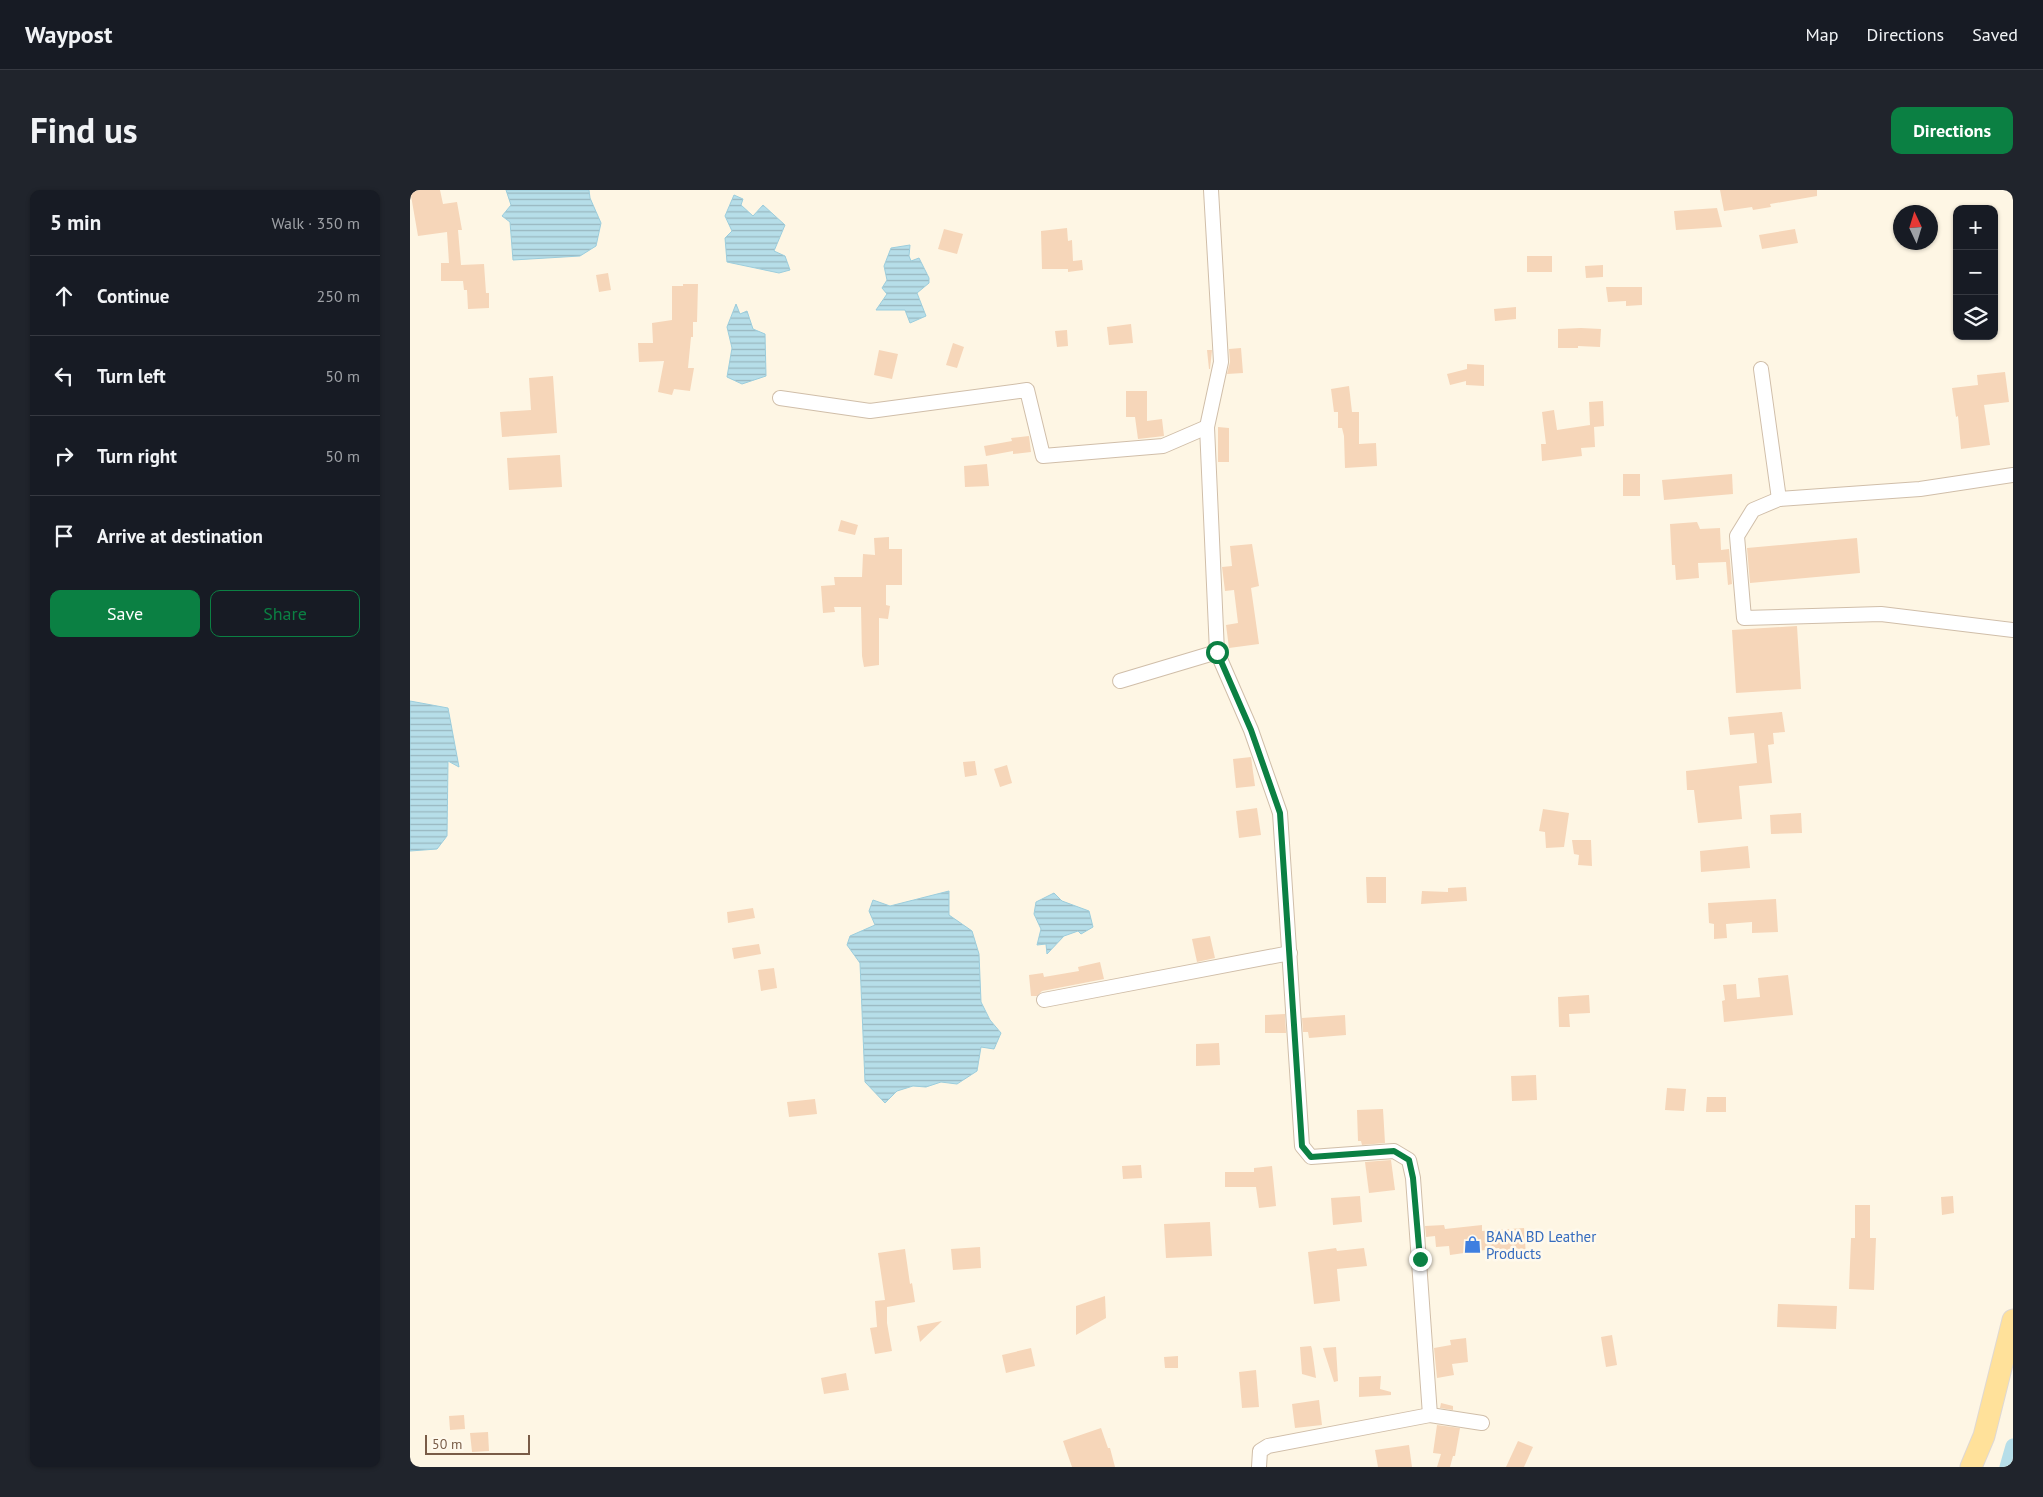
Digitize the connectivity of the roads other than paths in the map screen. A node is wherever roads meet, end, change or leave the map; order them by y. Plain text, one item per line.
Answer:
1 (1211, 190) edge
2 (1761, 369) dead end
3 (780, 398) dead end
4 (1207, 427) junction
5 (2013, 475) edge
6 (1779, 499) junction
7 (2013, 630) edge
8 (1217, 652) junction
9 (1120, 681) dead end
10 (1290, 953) junction
11 (1044, 1000) dead end
12 (2013, 1320) edge
13 (1430, 1415) junction
14 (1482, 1423) dead end
15 (1259, 1467) edge
16 (1971, 1467) edge

1 - 4 street
2 - 6 street
3 - 4 street
4 - 8 street
5 - 6 street
6 - 7 street
8 - 9 street
8 - 10 street
10 - 11 street
10 - 13 street
12 - 16 main road
13 - 14 street
13 - 15 street

